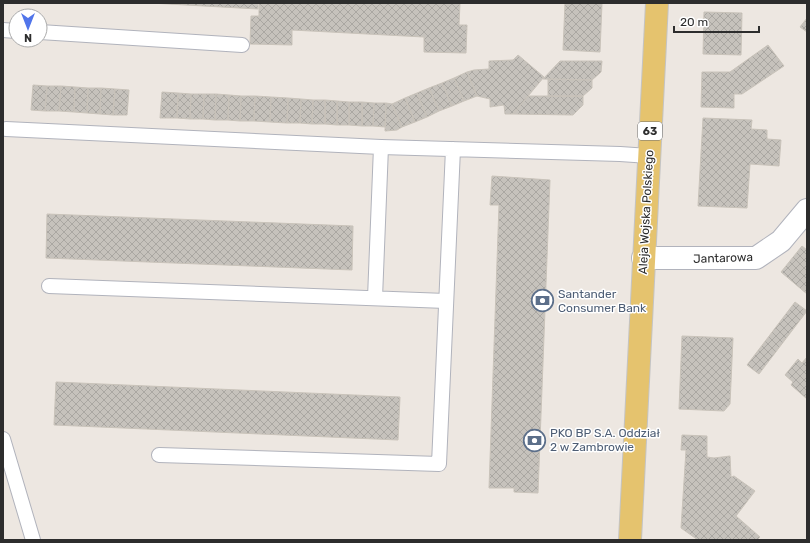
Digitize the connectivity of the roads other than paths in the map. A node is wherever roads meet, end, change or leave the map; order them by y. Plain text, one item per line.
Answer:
1 (657, 3) edge
2 (48, 33) edge
3 (242, 45) dead end
4 (6, 129) dead end
5 (381, 147) junction
6 (453, 149) junction
7 (649, 156) junction
8 (807, 210) edge
9 (643, 258) junction
10 (49, 286) dead end
11 (375, 298) junction
12 (446, 301) junction
13 (3, 439) edge
14 (159, 455) dead end
15 (32, 540) edge
16 (630, 540) edge

1 - 7 main road, Aleja Wojska Polskiego / 63
2 - 3 lane
4 - 5 lane
5 - 6 lane
5 - 11 lane
6 - 7 lane
6 - 12 lane
7 - 9 main road, Aleja Wojska Polskiego / 63
8 - 9 street, Jantarowa
9 - 16 main road, Aleja Wojska Polskiego / 63
10 - 11 lane
11 - 12 lane
12 - 14 lane
13 - 15 lane

